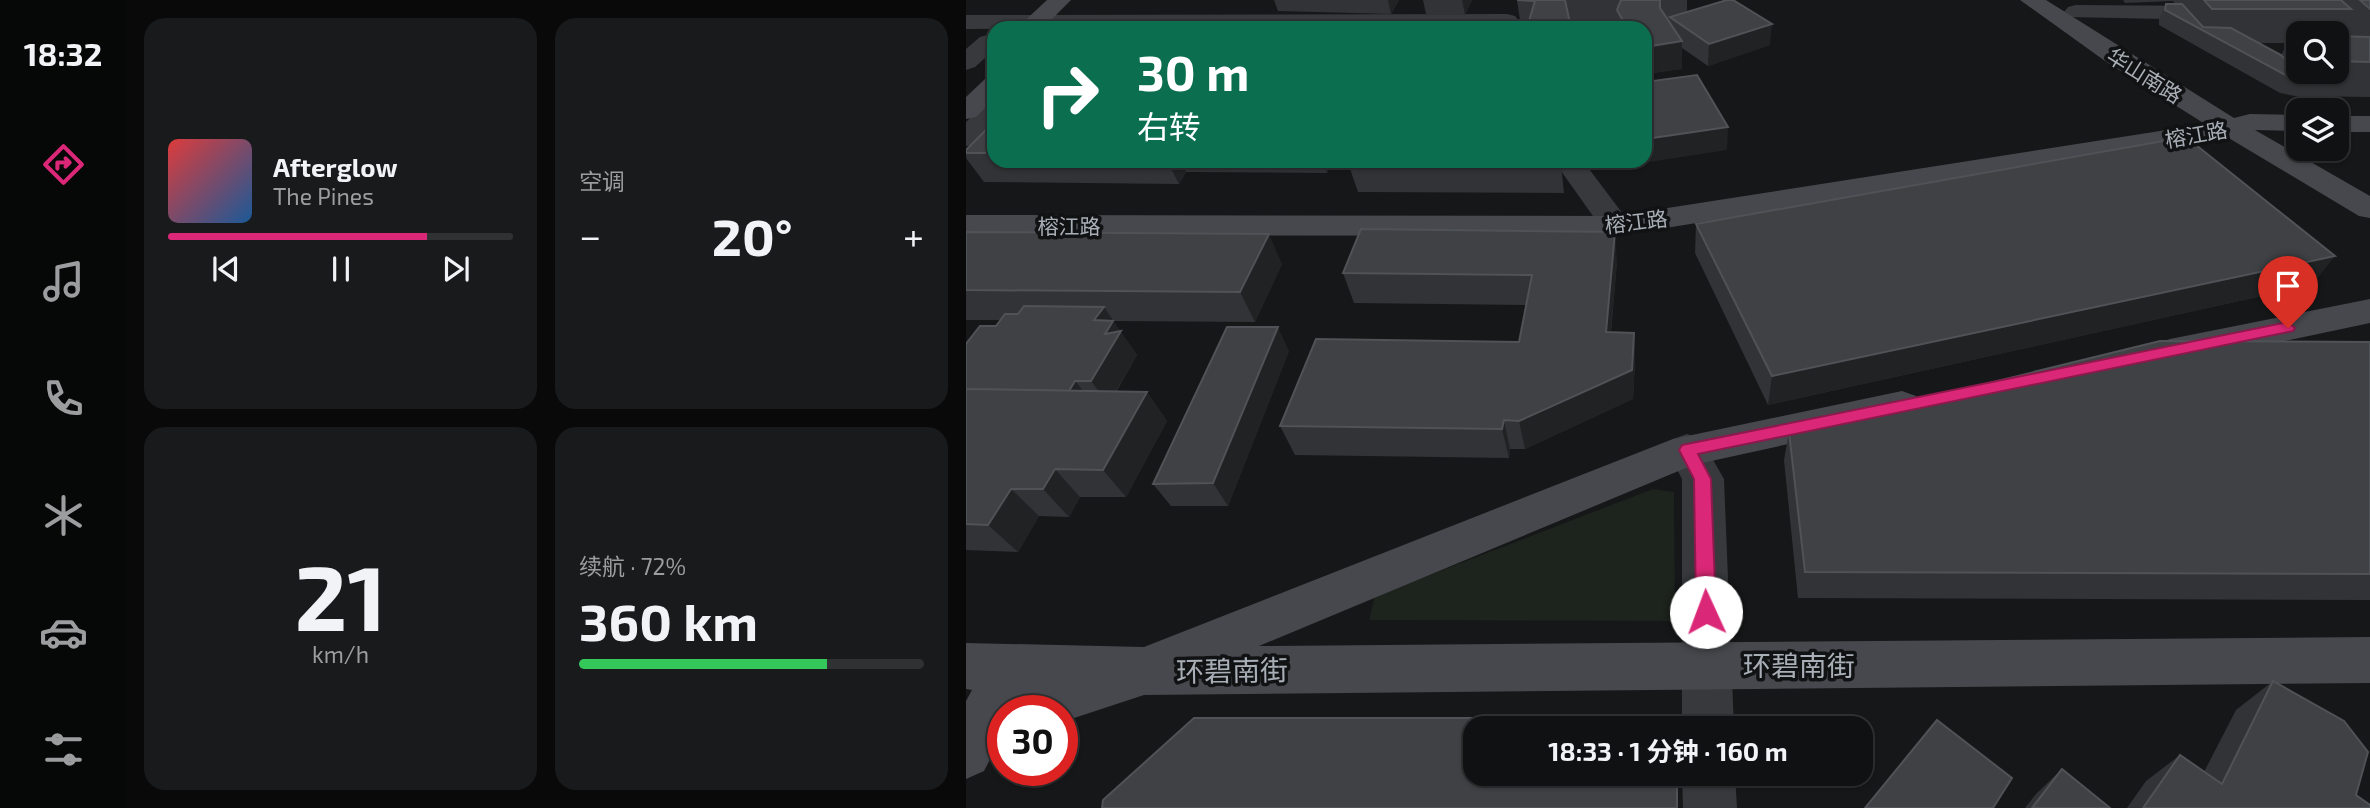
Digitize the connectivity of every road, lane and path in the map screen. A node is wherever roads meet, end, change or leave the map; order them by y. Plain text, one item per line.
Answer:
1 (1084, 0) edge
2 (1109, 0) edge
3 (2031, 0) edge
4 (2067, 6) edge
5 (2240, 13) dead end
6 (1509, 16) edge
7 (1046, 18) edge
8 (966, 22) edge
9 (987, 43) edge
10 (966, 62) edge
11 (987, 66) edge
12 (966, 86) edge
13 (987, 92) edge
14 (966, 111) edge
15 (987, 117) edge
16 (2286, 123) edge
17 (2349, 124) edge
18 (2370, 124) edge
19 (2241, 125) junction
20 (966, 138) edge
21 (1573, 168) edge
22 (2370, 191) edge
23 (2370, 209) edge
24 (966, 225) edge
25 (1616, 226) junction
26 (2370, 311) edge
27 (2138, 358) edge
28 (1933, 400) edge
29 (1688, 450) junction
30 (2370, 660) edge
31 (1707, 666) junction
32 (1144, 671) junction
33 (983, 700) edge
34 (1708, 716) edge
35 (1709, 786) edge
36 (1710, 808) edge

1 - 7 street
2 - 7 street
3 - 19 street, 华山南路
4 - 5 street
4 - 19 street, 华山南路
6 - 7 street
7 - 8 street
9 - 10 street
11 - 12 street
13 - 14 street
15 - 20 street
16 - 19 street, 榕江路
17 - 18 street
19 - 22 street, 华山南路
19 - 23 street, 华山南路
19 - 25 street, 榕江路
21 - 25 street
24 - 25 street, 榕江路
26 - 27 street
28 - 29 street
29 - 31 street
29 - 32 street
30 - 31 street, 环碧南街
31 - 32 street, 环碧南街
31 - 34 street
32 - 33 street, 环碧南街
35 - 36 street

